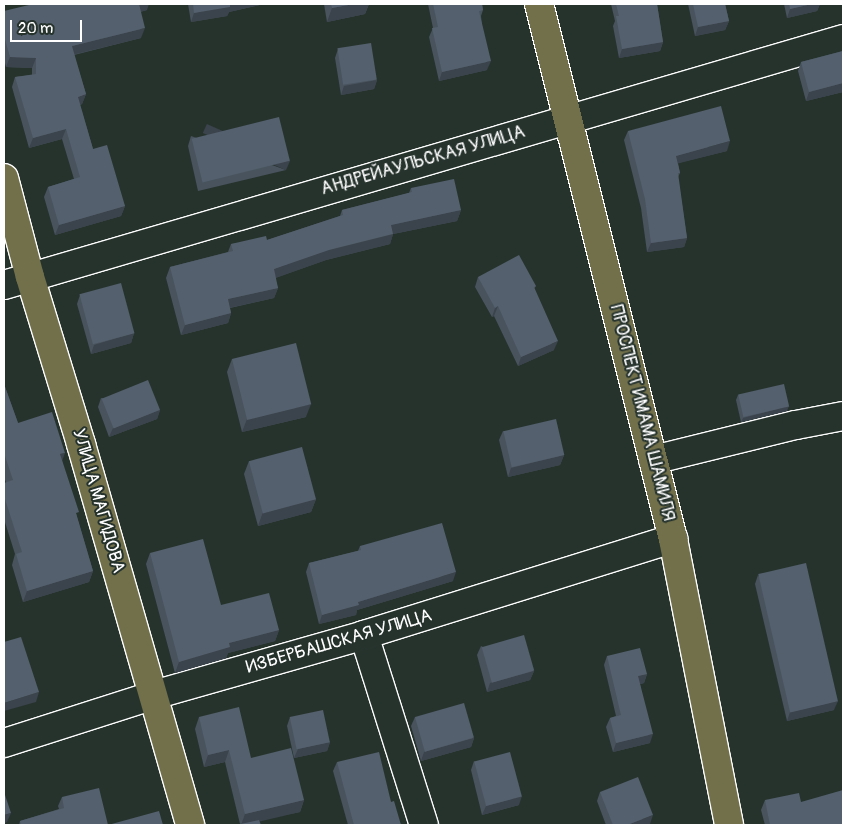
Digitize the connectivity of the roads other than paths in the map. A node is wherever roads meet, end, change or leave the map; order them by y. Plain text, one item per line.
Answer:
1 (539, 4) edge
2 (843, 39) edge
3 (568, 119) junction
4 (4, 178) edge
5 (30, 277) junction
6 (4, 285) edge
7 (843, 416) edge
8 (653, 460) junction
9 (673, 539) junction
10 (364, 635) junction
11 (154, 695) junction
12 (4, 743) edge
13 (190, 825) edge
14 (424, 825) edge
15 (729, 825) edge

1 - 3 main road, ПРОСПЕКТ ИМАМА ШАМИЛЯ
2 - 3 street, АНДРЕЙАУЛЬСКАЯ УЛИЦА
3 - 5 street, АНДРЕЙАУЛЬСКАЯ УЛИЦА
3 - 8 main road, ПРОСПЕКТ ИМАМА ШАМИЛЯ
4 - 5 main road, УЛИЦА МАГИДОВА
5 - 6 street, АНДРЕЙАУЛЬСКАЯ УЛИЦА
5 - 11 main road, УЛИЦА МАГИДОВА
7 - 8 street
8 - 9 main road, ПРОСПЕКТ ИМАМА ШАМИЛЯ
9 - 10 street, ИЗБЕРБАШСКАЯ УЛИЦА
9 - 15 main road, ПРОСПЕКТ ИМАМА ШАМИЛЯ
10 - 11 street, ИЗБЕРБАШСКАЯ УЛИЦА
10 - 14 street
11 - 12 street, ИЗБЕРБАШСКАЯ УЛИЦА
11 - 13 main road, УЛИЦА МАГИДОВА

